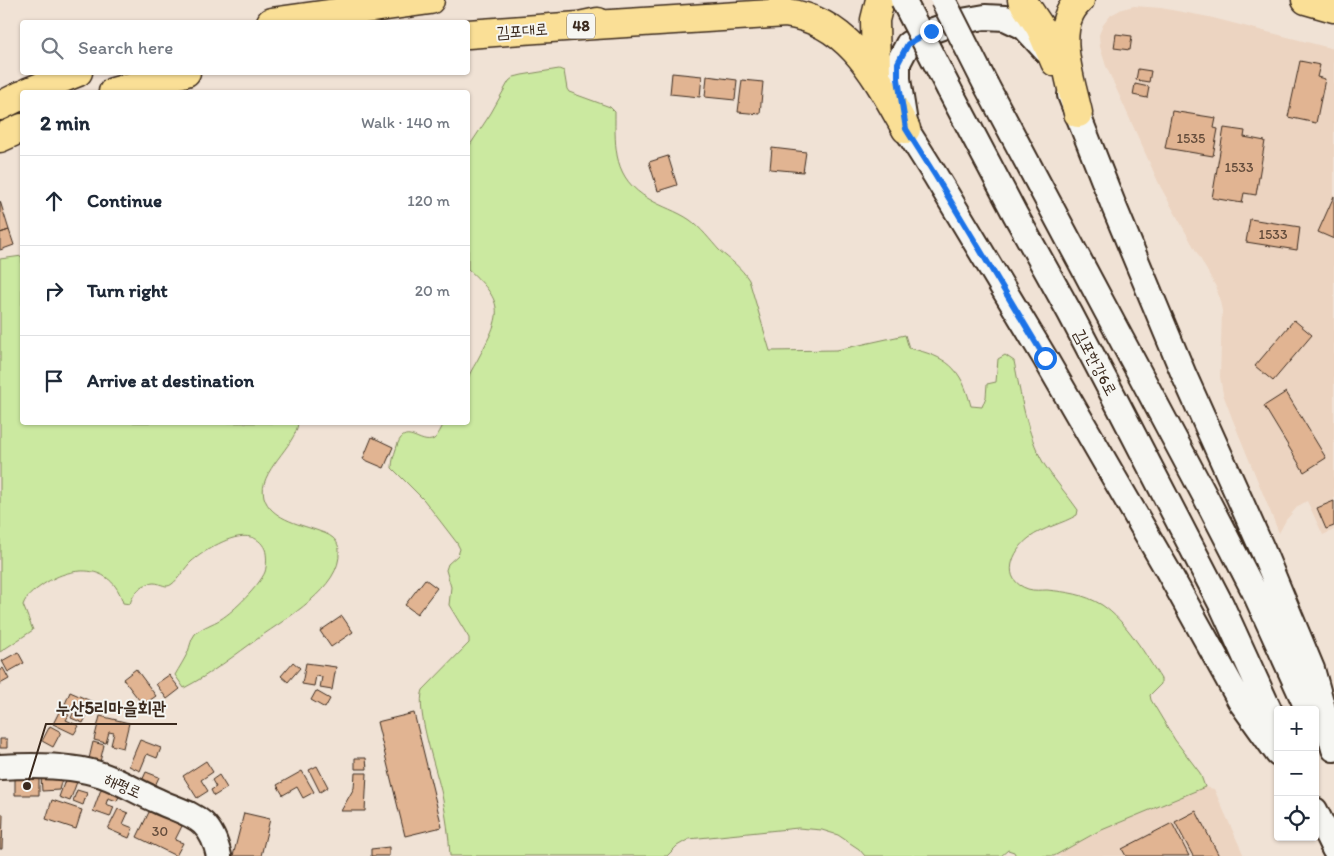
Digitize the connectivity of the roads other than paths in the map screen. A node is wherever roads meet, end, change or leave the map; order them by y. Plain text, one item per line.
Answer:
1 (430, 0) edge
2 (693, 0) edge
3 (880, 0) edge
4 (903, 0) edge
5 (943, 0) edge
6 (1022, 0) edge
7 (1080, 0) edge
8 (1306, 0) edge
9 (1334, 8) edge
10 (285, 20) edge
11 (579, 26) junction
12 (470, 34) edge
13 (1056, 62) junction
14 (70, 75) edge
15 (175, 75) edge
16 (876, 75) junction
17 (33, 90) edge
18 (120, 90) edge
19 (20, 96) edge
20 (0, 106) edge
21 (1078, 113) junction
22 (20, 129) edge
23 (906, 129) junction
24 (0, 138) edge
25 (1306, 706) edge
26 (1274, 720) edge
27 (1319, 735) edge
28 (1334, 749) edge
29 (1276, 751) edge
30 (0, 767) edge
31 (1334, 767) edge
32 (1319, 818) edge
33 (1334, 849) edge
34 (219, 856) edge

1 - 10 main road
2 - 11 main road, 김포대로 / 48
3 - 16 main road
4 - 26 street, 김포한강6로, bridge
5 - 25 street, 김포한강6로, bridge
6 - 13 main road
7 - 21 main road
8 - 9 main road
11 - 12 main road, 김포대로 / 48
11 - 16 main road
13 - 21 street
13 - 23 street
14 - 17 main road
15 - 18 main road
16 - 23 main road
19 - 20 main road
21 - 28 street
22 - 24 main road
23 - 29 street
27 - 31 street
30 - 34 street, 해평로
32 - 33 street

